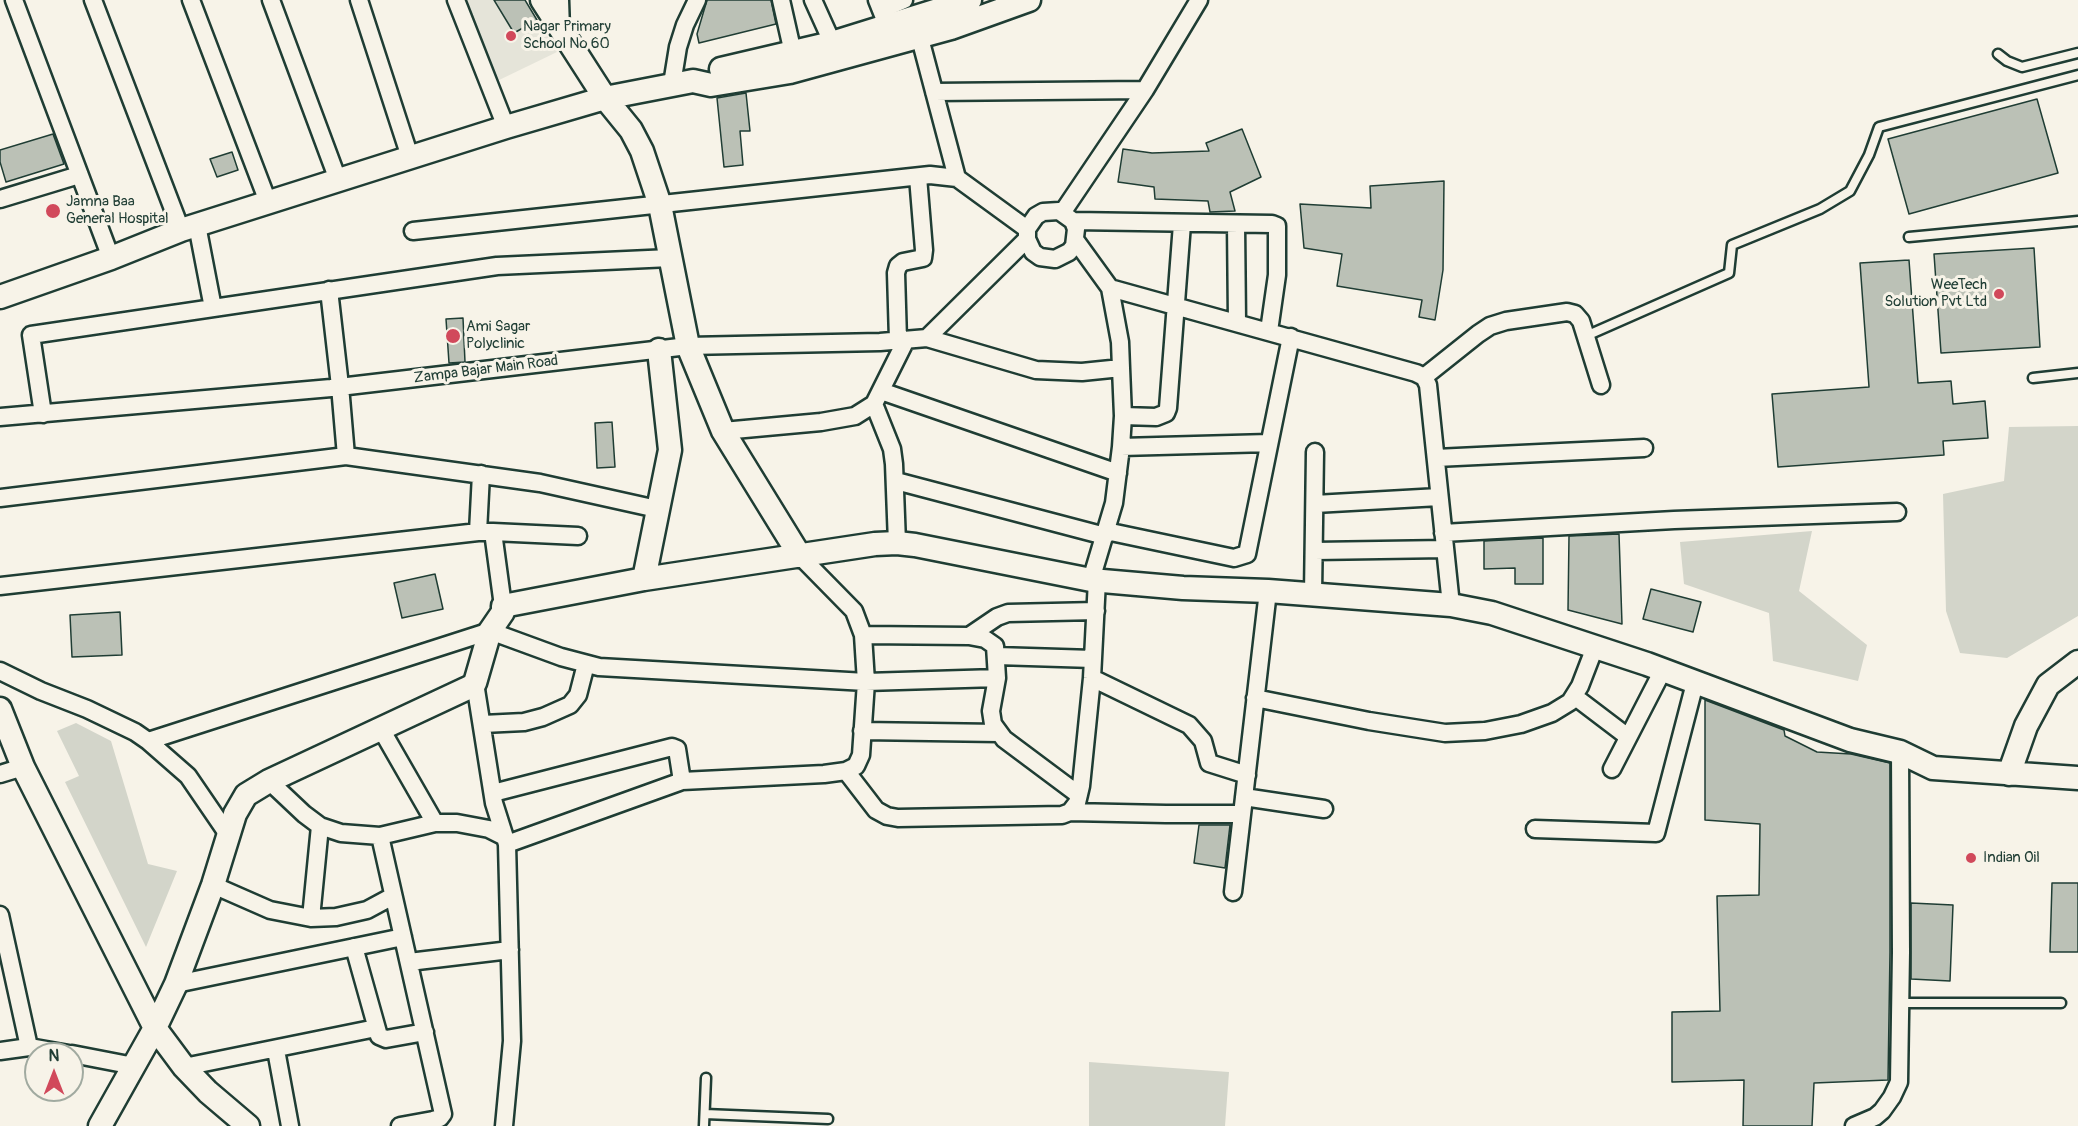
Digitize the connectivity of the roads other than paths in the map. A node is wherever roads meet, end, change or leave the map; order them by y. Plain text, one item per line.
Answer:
1 (14, 0) edge
2 (93, 0) edge
3 (191, 0) edge
4 (271, 0) edge
5 (359, 0) edge
6 (456, 0) edge
7 (542, 0) edge
8 (560, 0) edge
9 (781, 0) edge
10 (813, 0) edge
11 (970, 0) edge
12 (1029, 0) edge
13 (1199, 0) edge
14 (694, 2) edge
15 (912, 18) edge
16 (885, 20) edge
17 (561, 31) junction
18 (836, 51) junction
19 (2078, 52) edge
20 (793, 53) junction
21 (1998, 54) dead end
22 (2078, 75) edge
23 (682, 83) junction
24 (1145, 90) junction
25 (934, 92) junction
26 (605, 98) junction
27 (506, 127) junction
28 (410, 157) junction
29 (79, 175) junction
30 (918, 177) junction
31 (957, 178) junction
32 (338, 180) junction
33 (0, 199) edge
34 (268, 202) junction
35 (660, 205) junction
36 (1068, 217) junction
37 (2078, 221) edge
38 (1182, 224) junction
39 (1236, 224) junction
40 (189, 228) junction
41 (413, 231) dead end
42 (1027, 234) junction
43 (1909, 237) dead end
44 (1076, 241) junction
45 (111, 258) junction
46 (670, 258) junction
47 (1110, 288) junction
48 (329, 290) junction
49 (0, 297) edge
50 (1176, 305) junction
51 (213, 308) junction
52 (1237, 322) junction
53 (1269, 331) junction
54 (1586, 336) junction
55 (1291, 337) junction
56 (927, 338) junction
57 (902, 340) junction
58 (688, 346) junction
59 (659, 350) junction
60 (1121, 368) junction
61 (2078, 373) edge
62 (1424, 377) junction
63 (2033, 378) dead end
64 (1601, 385) dead end
65 (340, 387) junction
66 (878, 397) junction
67 (43, 414) junction
68 (1123, 416) junction
69 (0, 417) edge
70 (723, 431) junction
71 (1269, 443) junction
72 (1121, 447) junction
73 (1644, 448) dead end
74 (1315, 452) dead end
75 (346, 456) junction
76 (1436, 458) junction
77 (1118, 473) junction
78 (481, 474) junction
79 (896, 481) junction
80 (1439, 497) junction
81 (0, 498) edge
82 (1315, 504) junction
83 (657, 509) junction
84 (1897, 512) dead end
85 (485, 532) junction
86 (1105, 533) junction
87 (579, 536) dead end
88 (1444, 541) junction
89 (897, 543) junction
90 (1315, 551) junction
91 (800, 556) junction
92 (644, 579) junction
93 (1094, 580) junction
94 (0, 586) edge
95 (1268, 591) junction
96 (1314, 594) junction
97 (1451, 604) junction
98 (503, 606) junction
99 (1096, 611) junction
100 (490, 631) junction
101 (863, 635) junction
102 (969, 636) junction
103 (1595, 647) junction
104 (997, 656) junction
105 (1094, 659) junction
106 (2078, 663) edge
107 (586, 664) junction
108 (1663, 670) junction
109 (0, 671) edge
110 (997, 678) junction
111 (1092, 678) junction
112 (866, 682) junction
113 (475, 683) junction
114 (1695, 683) junction
115 (1574, 696) junction
116 (1255, 698) junction
117 (0, 709) edge
118 (483, 724) junction
119 (381, 729) junction
120 (862, 731) junction
121 (999, 733) junction
122 (1628, 737) junction
123 (148, 741) junction
124 (1900, 752) junction
125 (23, 767) junction
126 (1612, 769) dead end
127 (846, 771) junction
128 (0, 774) edge
129 (2009, 774) junction
130 (1246, 775) junction
131 (2078, 778) edge
132 (269, 780) junction
133 (682, 781) junction
134 (493, 793) junction
135 (1079, 795) junction
136 (1243, 806) junction
137 (1324, 809) dead end
138 (1070, 812) junction
139 (435, 823) junction
140 (320, 826) junction
141 (1535, 829) dead end
142 (229, 836) junction
143 (380, 836) junction
144 (506, 840) junction
145 (213, 885) junction
146 (1233, 891) dead end
147 (393, 896) junction
148 (0, 915) edge
149 (311, 918) junction
150 (403, 937) junction
151 (354, 947) junction
152 (510, 950) junction
153 (409, 962) junction
154 (176, 984) junction
155 (8, 988) edge
156 (1900, 1002) junction
157 (2061, 1003) dead end
158 (155, 1028) junction
159 (376, 1028) junction
160 (425, 1032) junction
161 (27, 1042) edge
162 (24, 1048) edge
163 (276, 1050) junction
164 (0, 1052) edge
165 (84, 1056) edge
166 (134, 1066) junction
167 (184, 1067) junction
168 (706, 1078) dead end
169 (705, 1114) junction
170 (828, 1119) dead end
171 (100, 1126) edge
172 (248, 1126) edge
173 (290, 1126) edge
174 (400, 1126) edge
175 (504, 1126) edge
176 (704, 1126) edge
177 (1854, 1126) edge

1 - 29 street
2 - 40 street
3 - 34 street
4 - 32 street
5 - 28 street
6 - 27 street
7 - 17 street
8 - 17 street
9 - 20 street
10 - 18 street
11 - 15 street
12 - 15 street
13 - 24 street
14 - 23 street
15 - 16 street
15 - 16 street
15 - 25 street
16 - 18 street
17 - 26 street
18 - 20 street
18 - 23 street
19 - 21 lane
20 - 23 street
22 - 54 lane
23 - 26 street
24 - 25 street
24 - 36 street
25 - 31 street
26 - 27 street
26 - 35 street
27 - 28 street
28 - 32 street
29 - 33 street
29 - 45 street
30 - 31 street
30 - 35 street
30 - 57 street
31 - 42 street
32 - 34 street
34 - 40 street
35 - 41 street
35 - 46 street
36 - 38 street
36 - 42 street
36 - 44 street
37 - 43 lane
38 - 39 street
38 - 50 street
39 - 52 street
39 - 53 street
40 - 45 street
40 - 51 street
42 - 44 street
42 - 56 street
44 - 47 street
45 - 49 street
46 - 48 street
46 - 58 street
47 - 50 street
47 - 60 street
48 - 51 street
48 - 65 street
50 - 52 street
50 - 68 street
51 - 67 street
52 - 53 street
53 - 55 street
54 - 62 street
54 - 64 street
55 - 62 street
55 - 71 street
56 - 57 street, Zampa Bajar Main Road
56 - 60 street
57 - 58 street, Zampa Bajar Main Road
57 - 66 street
58 - 59 street, Zampa Bajar Main Road
58 - 70 street
59 - 65 street, Zampa Bajar Main Road
59 - 83 street
60 - 68 street
61 - 63 lane
62 - 76 street
65 - 67 street, Zampa Bajar Main Road
65 - 75 street
66 - 70 street
66 - 77 street
66 - 79 street
67 - 69 street, Zampa Bajar Main Road
68 - 72 street
70 - 91 street
71 - 72 street
71 - 86 street
72 - 77 street
73 - 76 street
74 - 82 street
75 - 78 street
75 - 81 street
76 - 80 street
77 - 86 street
78 - 83 street
78 - 85 street
79 - 86 street
79 - 89 street
80 - 82 street
80 - 88 street
82 - 90 street
83 - 92 street
84 - 88 street
85 - 87 street
85 - 94 street
85 - 98 street
86 - 93 street
88 - 90 street
88 - 97 street
89 - 91 street
89 - 93 street
90 - 96 street
91 - 92 street
91 - 101 street
92 - 98 street
93 - 95 street
93 - 99 street
95 - 96 street
95 - 116 street
96 - 97 street
97 - 103 street
98 - 100 street
99 - 102 street
99 - 105 street
100 - 107 street
100 - 113 street
100 - 123 street
101 - 102 street
101 - 112 street
102 - 104 street
103 - 108 street
103 - 115 street
104 - 105 street
104 - 110 street
105 - 111 street
106 - 129 street
107 - 112 street
107 - 118 street
108 - 114 street
108 - 122 street
109 - 123 street
110 - 112 street
110 - 121 street
111 - 130 street
111 - 135 street
112 - 120 street
113 - 118 street
113 - 119 street
114 - 124 street
114 - 141 street
115 - 116 street
115 - 122 street
116 - 130 street
117 - 125 street
118 - 134 street
119 - 132 street
119 - 139 street
120 - 121 street
120 - 127 street
121 - 135 street
122 - 126 street
123 - 142 street
124 - 129 street
124 - 156 street
125 - 128 street
125 - 158 street
127 - 133 street
127 - 138 street
129 - 131 street
130 - 136 street
132 - 140 street
132 - 142 street
133 - 134 street
133 - 144 street
134 - 144 street
135 - 138 street
136 - 137 street
136 - 138 street
136 - 146 street
139 - 143 street
139 - 144 street
140 - 143 street
140 - 149 street
142 - 145 street
143 - 147 street
144 - 152 street
145 - 149 street
145 - 154 street
147 - 149 street
147 - 150 street
148 - 155 street
150 - 151 street
150 - 153 street
151 - 154 street
151 - 159 street
152 - 153 street
152 - 175 street
153 - 160 street
154 - 158 street
155 - 161 street
156 - 157 lane
156 - 177 street
158 - 166 street
158 - 167 street
159 - 160 street
159 - 163 street
160 - 174 street
162 - 164 street
163 - 167 street
163 - 173 street
165 - 166 street
166 - 171 street
167 - 172 street
168 - 169 lane
169 - 170 lane
169 - 176 lane

